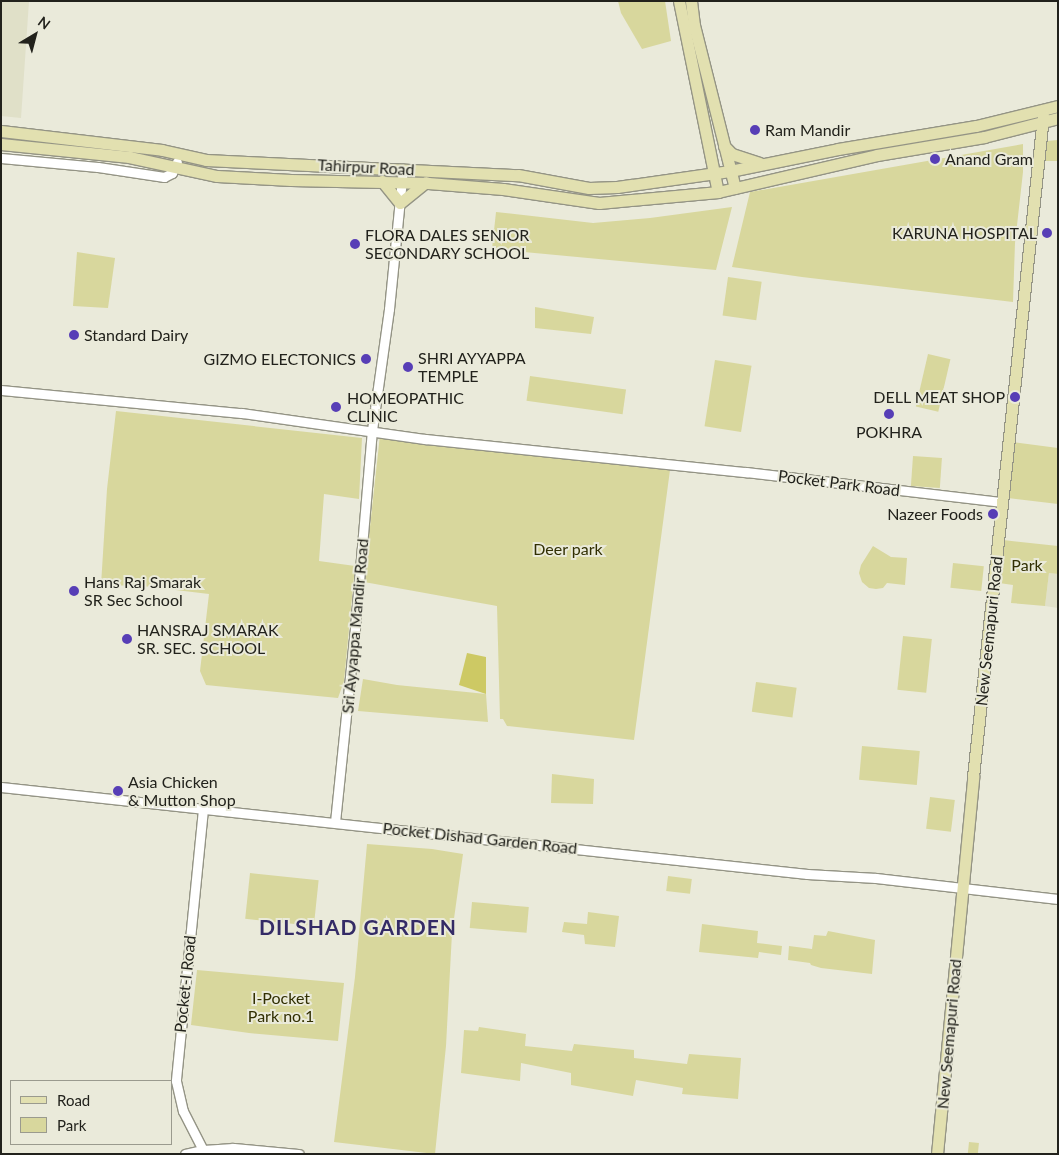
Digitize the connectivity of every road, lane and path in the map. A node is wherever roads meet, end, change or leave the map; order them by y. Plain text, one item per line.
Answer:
1 (679, 1) edge
2 (691, 1) edge
3 (1058, 106) edge
4 (1041, 109) junction
5 (1058, 118) edge
6 (1039, 123) junction
7 (1, 131) edge
8 (1, 144) edge
9 (724, 146) junction
10 (178, 154) junction
11 (1, 158) edge
12 (763, 164) junction
13 (176, 167) junction
14 (403, 169) junction
15 (730, 171) junction
16 (714, 173) junction
17 (382, 181) junction
18 (402, 182) junction
19 (426, 182) junction
20 (735, 188) junction
21 (718, 192) junction
22 (400, 203) junction
23 (1, 390) edge
24 (372, 430) junction
25 (1000, 502) junction
26 (1, 787) edge
27 (203, 809) junction
28 (335, 822) junction
29 (961, 889) junction
30 (1058, 899) edge
31 (204, 1152) edge
32 (269, 1152) edge
33 (184, 1154) edge
34 (299, 1154) edge
35 (931, 1154) edge
36 (937, 1154) edge

1 - 16 main road
2 - 9 main road
3 - 4 main road, Tahirpur Road
4 - 6 main road, New Seemapuri Road
4 - 12 main road, Tahirpur Road
5 - 6 main road, Tahirpur Road
6 - 20 main road, Tahirpur Road
6 - 25 main road, New Seemapuri Road
7 - 10 main road, Tahirpur Road
8 - 13 main road, Tahirpur Road
9 - 12 main road
9 - 15 main road
10 - 13 street
10 - 14 main road, Tahirpur Road
11 - 13 street
12 - 15 main road, Tahirpur Road
13 - 17 main road, Tahirpur Road
14 - 16 main road, Tahirpur Road
14 - 18 street, Sri Ayyappa Mandir Road
15 - 16 main road, Tahirpur Road
15 - 20 main road
16 - 21 main road
17 - 18 main road, Tahirpur Road
17 - 22 main road
18 - 19 main road, Tahirpur Road
18 - 22 street, Sri Ayyappa Mandir Road
19 - 21 main road, Tahirpur Road
19 - 22 main road
20 - 21 main road, Tahirpur Road
22 - 24 street, Sri Ayyappa Mandir Road
23 - 24 street, Pocket Park Road
24 - 25 street, Pocket Park Road
24 - 28 street, Sri Ayyappa Mandir Road
25 - 29 main road, New Seemapuri Road
26 - 27 street, Pocket Dishad Garden Road
27 - 28 street, Pocket Dishad Garden Road
27 - 31 street, Pocket-I Road
28 - 29 street, Pocket Dishad Garden Road
29 - 30 street, Pocket Dishad Garden Road
29 - 35 main road, New Seemapuri Road
29 - 36 main road, New Seemapuri Road
31 - 32 street
31 - 33 street
32 - 34 street

